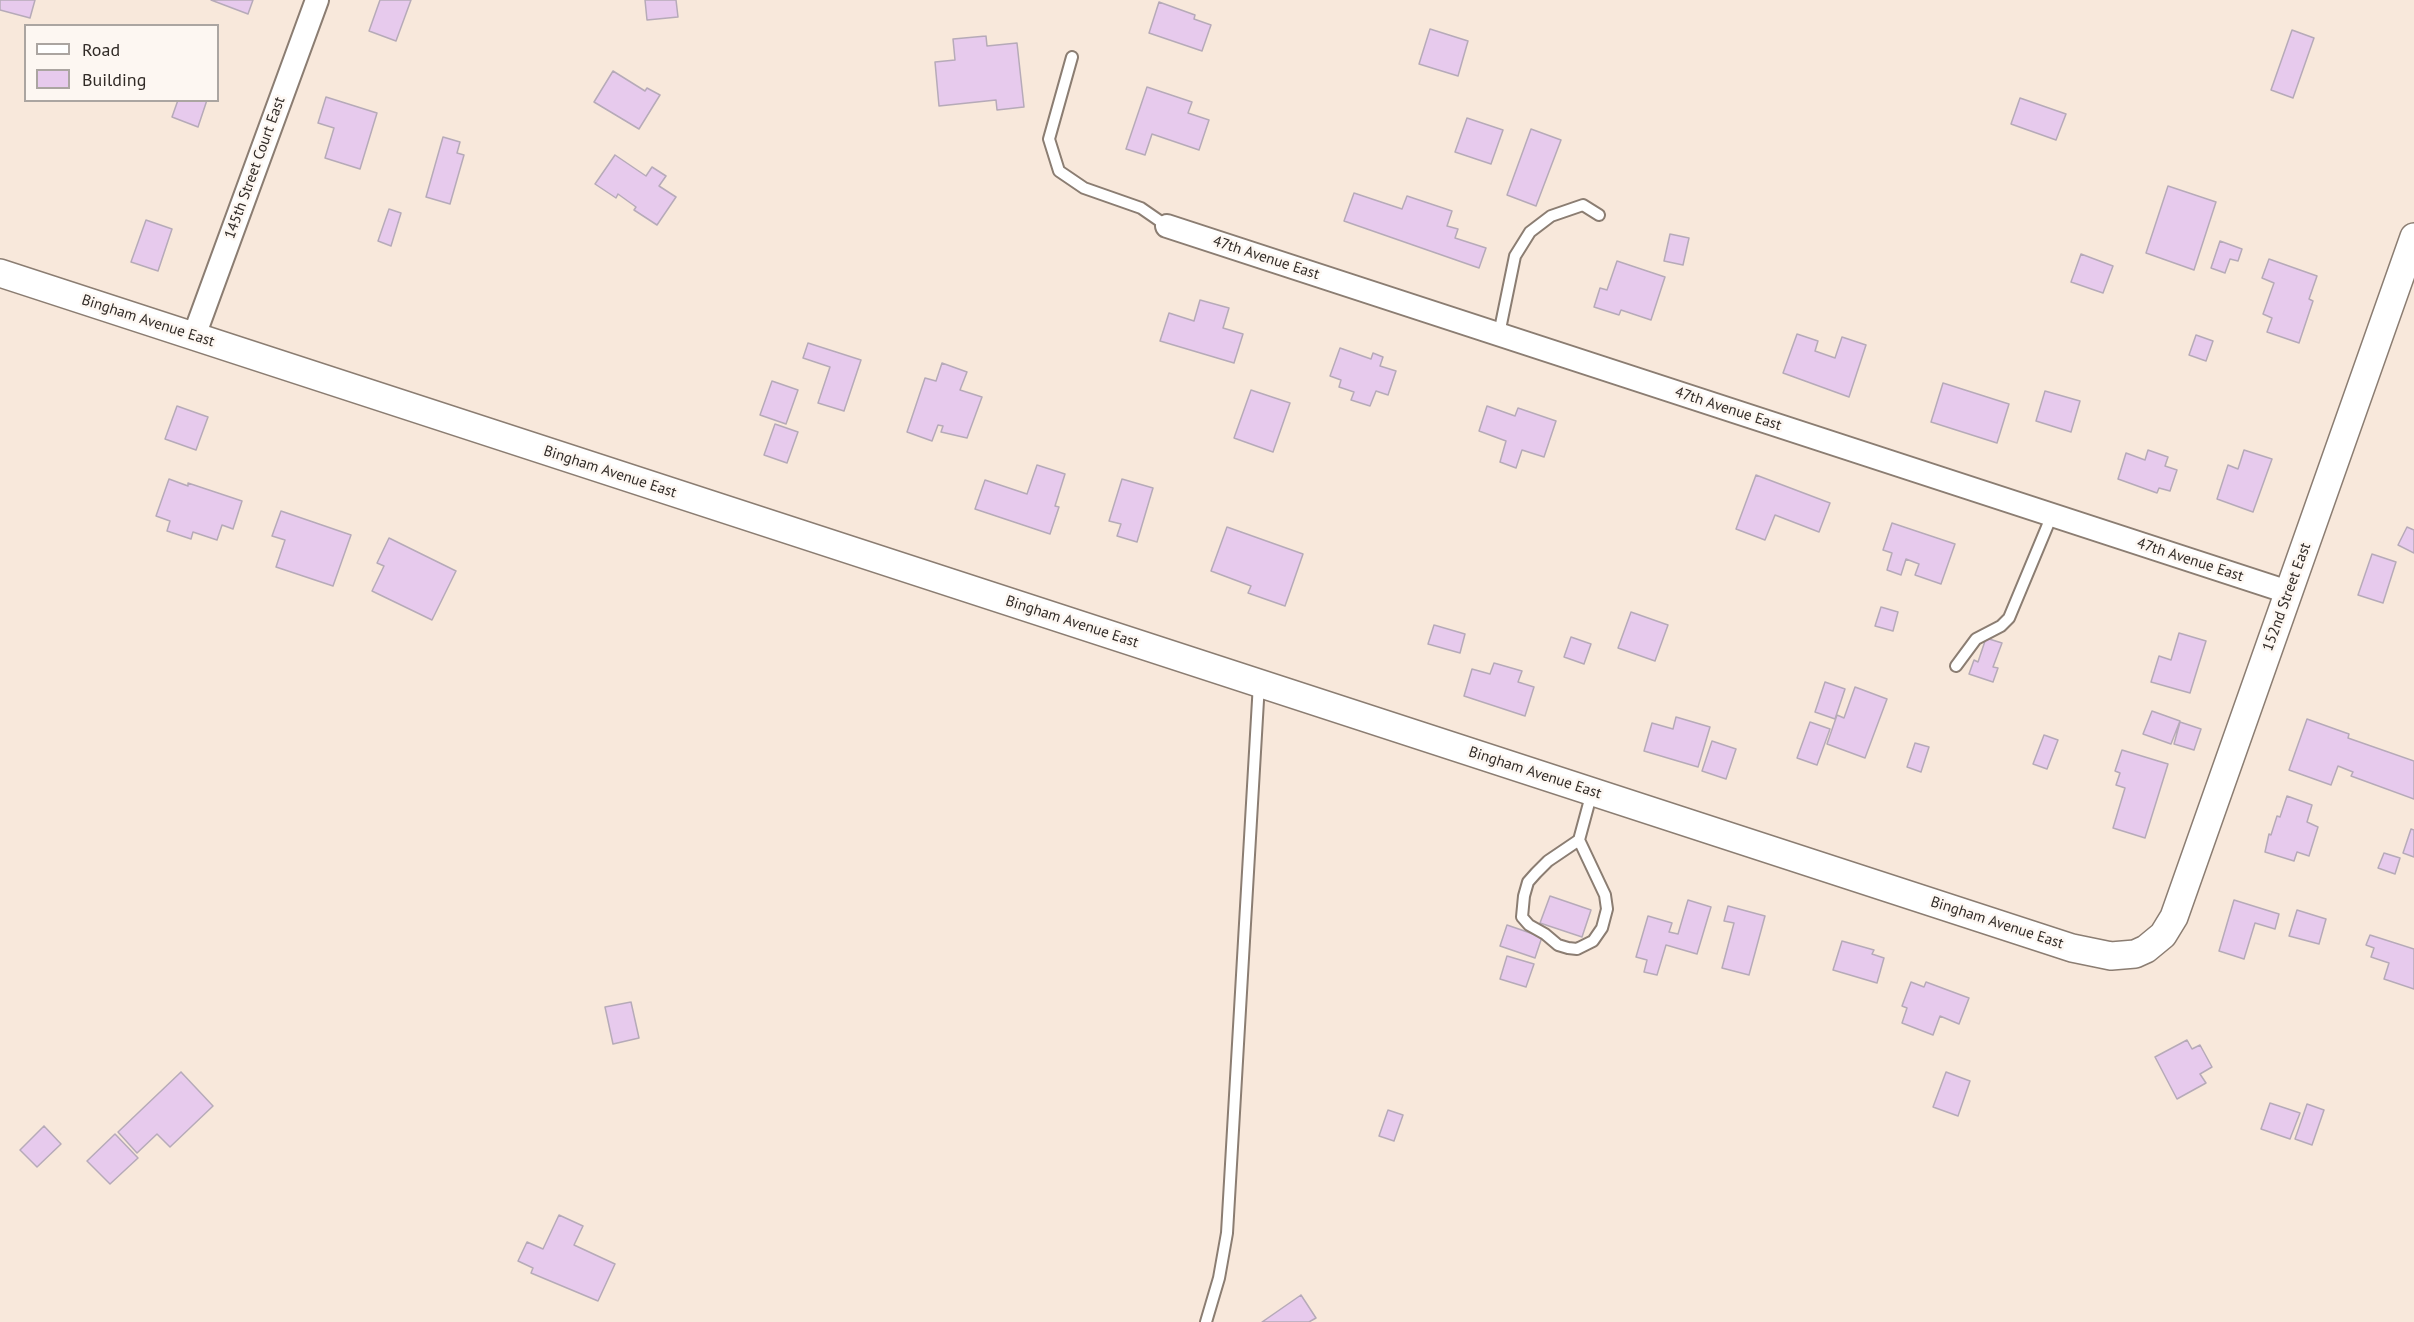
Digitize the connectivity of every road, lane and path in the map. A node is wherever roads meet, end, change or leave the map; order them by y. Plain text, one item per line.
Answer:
1 (316, 0) edge
2 (1072, 57) dead end
3 (1599, 215) dead end
4 (1167, 226) joint
5 (2414, 237) edge
6 (0, 273) edge
7 (1499, 334) junction
8 (194, 336) junction
9 (2052, 515) junction
10 (2289, 592) junction
11 (1956, 666) dead end
12 (1259, 683) junction
13 (1592, 791) junction
14 (1579, 840) junction
15 (2146, 949) joint
16 (1206, 1322) edge

1 - 8 street, 145th Street Court East
2 - 4 lane
3 - 7 lane
4 - 7 street, 47th Avenue East
5 - 10 street, 152nd Street East
6 - 8 street, Bingham Avenue East
7 - 9 street, 47th Avenue East
8 - 12 street, Bingham Avenue East
9 - 10 street, 47th Avenue East
9 - 11 lane
10 - 15 street, 152nd Street East
12 - 13 street, Bingham Avenue East
12 - 16 lane
13 - 14 lane
13 - 15 street, Bingham Avenue East
14 - 14 lane

